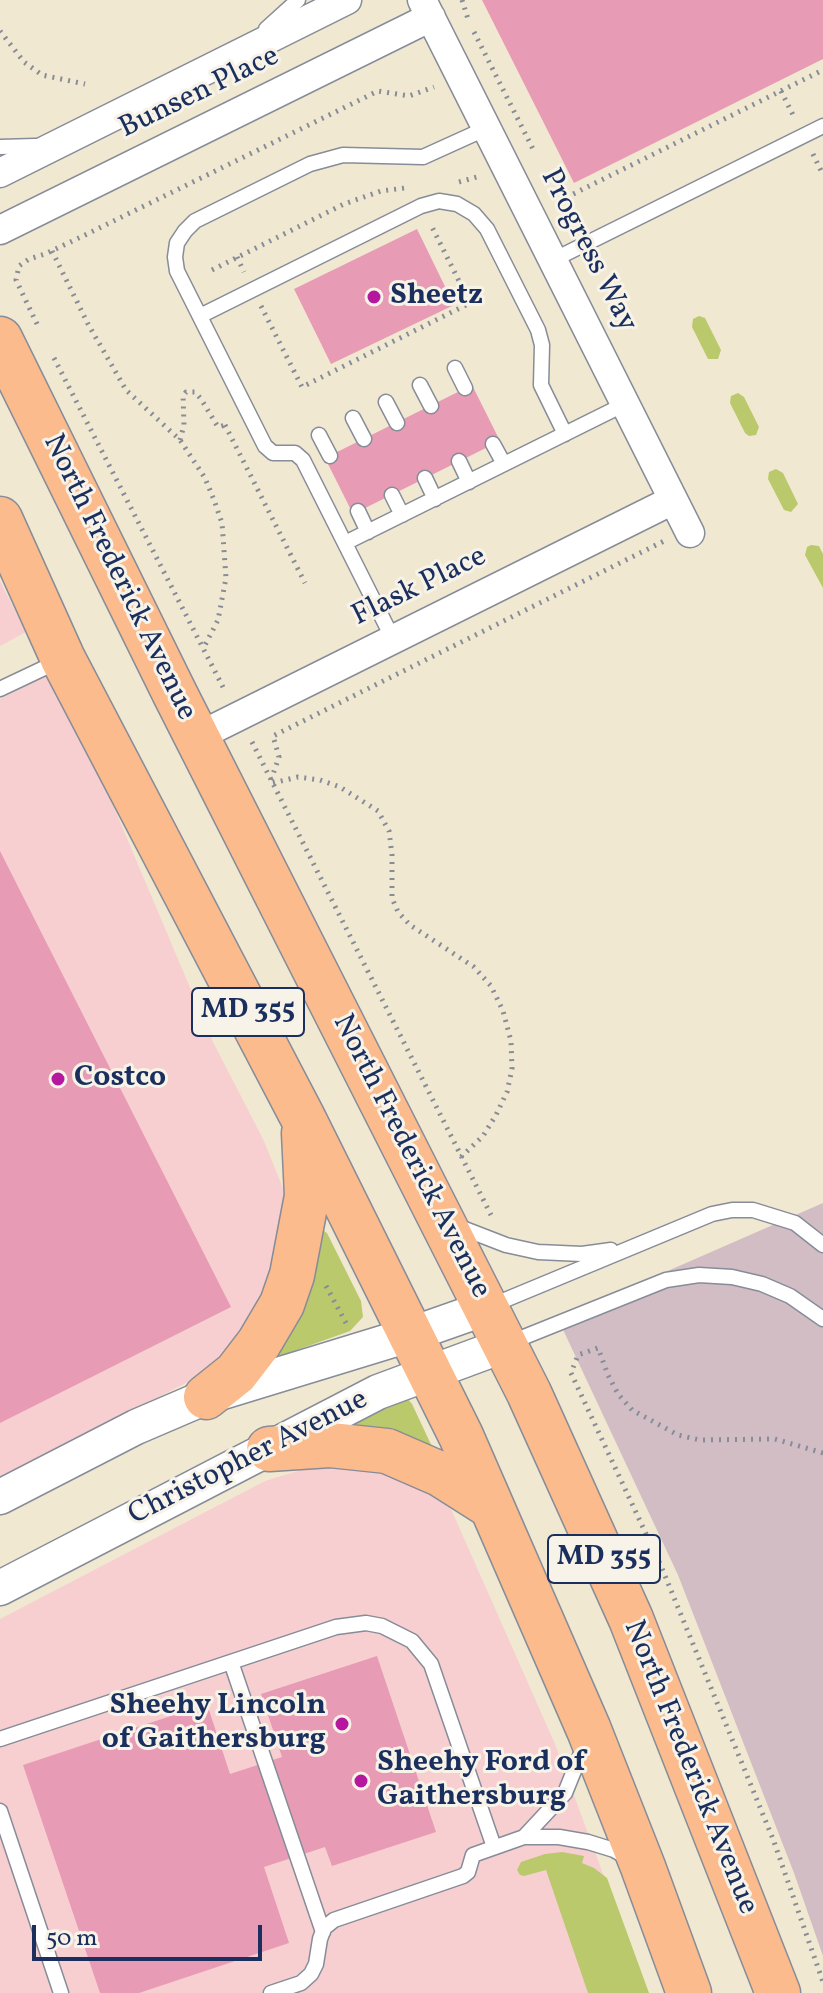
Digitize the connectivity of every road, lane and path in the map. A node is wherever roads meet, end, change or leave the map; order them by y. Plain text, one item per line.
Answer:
1 (298, 0) edge
2 (347, 0) edge
3 (462, 0) edge
4 (426, 9) edge
5 (0, 31) edge
6 (234, 57) junction
7 (823, 70) edge
8 (85, 84) dead end
9 (823, 126) edge
10 (487, 128) junction
11 (59, 143) junction
12 (0, 147) edge
13 (539, 161) dead end
14 (0, 173) edge
15 (481, 176) dead end
16 (451, 183) dead end
17 (552, 188) dead end
18 (559, 201) junction
19 (421, 206) junction
20 (564, 211) dead end
21 (0, 230) edge
22 (52, 251) dead end
23 (237, 257) junction
24 (553, 260) junction
25 (19, 266) dead end
26 (212, 270) dead end
27 (253, 290) junction
28 (200, 316) junction
29 (21, 336) edge
30 (48, 346) dead end
31 (455, 368) dead end
32 (420, 385) dead end
33 (465, 388) dead end
34 (386, 402) dead end
35 (625, 404) junction
36 (431, 406) dead end
37 (353, 418) dead end
38 (397, 423) dead end
39 (565, 434) junction
40 (319, 435) dead end
41 (364, 439) dead end
42 (180, 440) junction
43 (493, 444) dead end
44 (330, 456) dead end
45 (459, 461) dead end
46 (504, 464) junction
47 (425, 478) dead end
48 (469, 482) junction
49 (392, 495) dead end
50 (435, 499) junction
51 (673, 500) junction
52 (358, 511) dead end
53 (402, 515) junction
54 (0, 519) edge
55 (368, 532) junction
56 (690, 533) dead end
57 (345, 543) junction
58 (305, 583) dead end
59 (393, 639) junction
60 (203, 648) junction
61 (63, 659) junction
62 (0, 689) edge
63 (238, 716) junction
64 (197, 737) junction
65 (273, 783) junction
66 (303, 1118) junction
67 (461, 1157) junction
68 (439, 1216) junction
69 (497, 1227) dead end
70 (823, 1245) edge
71 (628, 1248) junction
72 (324, 1283) dead end
73 (823, 1319) edge
74 (495, 1326) junction
75 (350, 1331) dead end
76 (421, 1353) junction
77 (206, 1397) junction
78 (269, 1449) junction
79 (823, 1453) edge
80 (0, 1497) edge
81 (492, 1507) junction
82 (0, 1588) edge
83 (231, 1662) junction
84 (589, 1730) junction
85 (0, 1739) edge
86 (0, 1811) edge
87 (524, 1837) junction
88 (494, 1847) junction
89 (643, 1867) junction
90 (323, 1932) junction
91 (823, 1982) edge
92 (684, 1988) edge
93 (61, 1993) edge
94 (271, 1993) edge
95 (778, 1993) edge

1 - 6 lane
2 - 6 street, Bunsen Place
3 - 13 path
4 - 10 street, Progress Way
4 - 21 street, Bunsen Place
5 - 8 path
6 - 11 street, Bunsen Place
7 - 18 path
9 - 24 lane
10 - 24 street, Progress Way
10 - 28 lane
11 - 12 lane
11 - 14 street, Bunsen Place
15 - 16 path
17 - 18 path
18 - 20 path
19 - 23 path
19 - 27 lane
19 - 27 path
19 - 39 lane
22 - 42 path
23 - 26 path
23 - 27 path
24 - 35 street, Progress Way
25 - 29 path
27 - 28 lane
28 - 57 lane
29 - 64 main road, North Frederick Avenue / MD 355
30 - 60 path
31 - 33 lane
32 - 36 lane
34 - 38 lane
35 - 39 lane
35 - 51 street, Progress Way
37 - 41 lane
39 - 46 lane
40 - 44 lane
42 - 58 path
42 - 60 path
43 - 46 lane
45 - 48 lane
46 - 48 lane
47 - 50 lane
48 - 50 lane
49 - 53 lane
50 - 53 lane
51 - 56 street, Progress Way
51 - 59 street, Flask Place
52 - 55 lane
53 - 55 lane
54 - 61 main road, MD 355
55 - 57 lane
57 - 59 lane
59 - 63 street, Flask Place
60 - 63 path
61 - 62 lane
61 - 66 main road, MD 355
63 - 64 street, Flask Place
63 - 65 path
64 - 68 main road, North Frederick Avenue / MD 355
65 - 67 path
65 - 67 path
66 - 76 main road, MD 355
66 - 77 main road
67 - 69 path
68 - 71 lane
68 - 74 main road, North Frederick Avenue / MD 355
70 - 71 lane
71 - 74 lane
72 - 75 path
73 - 74 lane
74 - 76 street, Christopher Avenue
74 - 95 main road, North Frederick Avenue / MD 355
76 - 77 street, Christopher Avenue
76 - 78 street, Christopher Avenue
76 - 81 main road, MD 355
77 - 80 street, Christopher Avenue
78 - 81 main road
78 - 82 street, Christopher Avenue
79 - 91 path
81 - 84 main road, MD 355
83 - 85 lane
83 - 88 lane
83 - 90 lane
84 - 87 lane
84 - 89 main road, MD 355
86 - 93 lane
87 - 88 lane
87 - 89 lane
88 - 90 lane
89 - 92 main road, MD 355
90 - 94 lane

